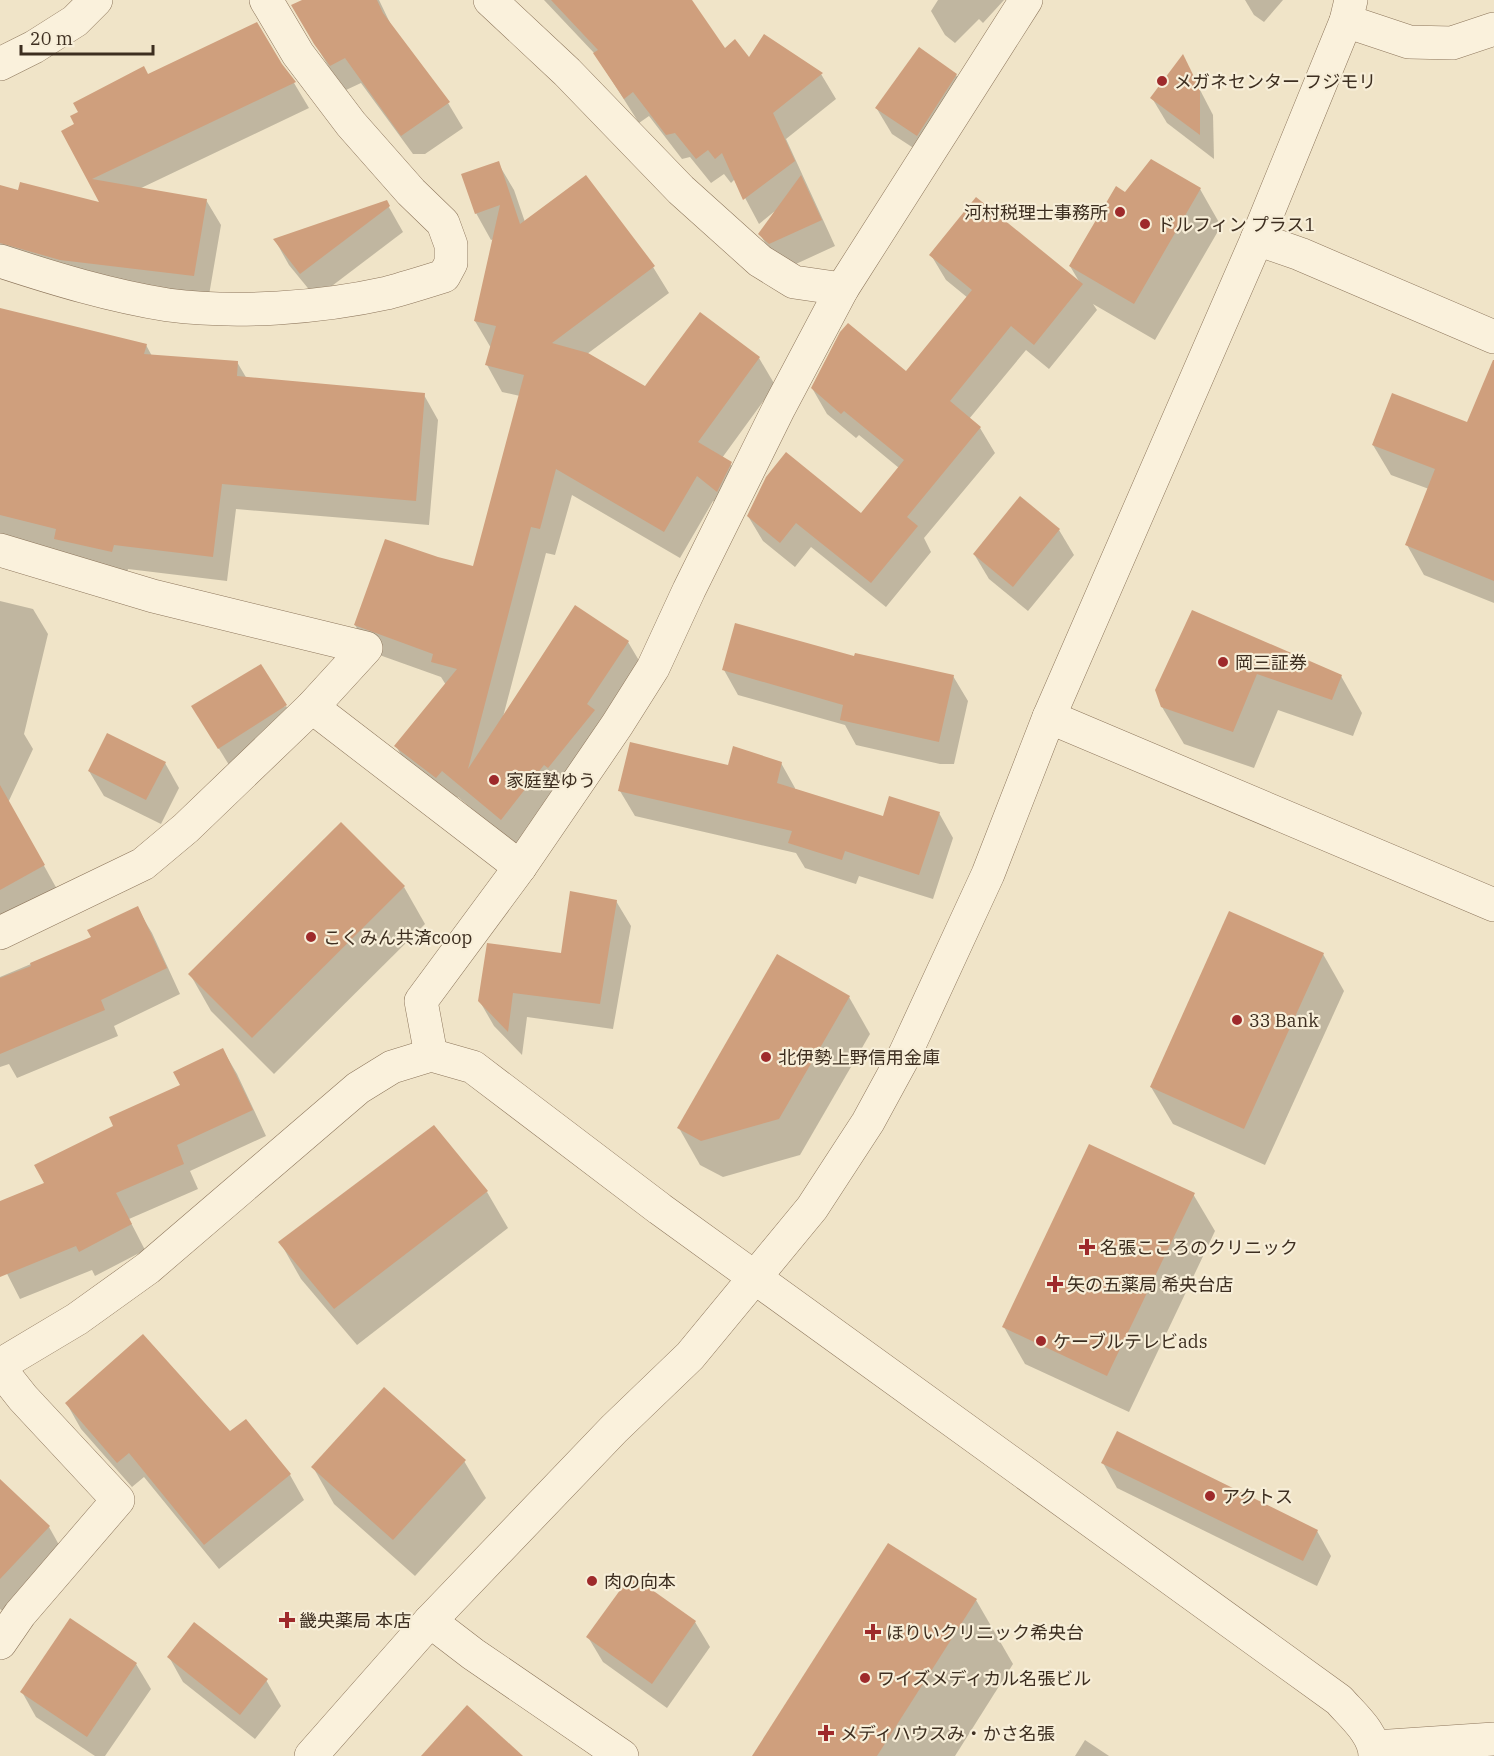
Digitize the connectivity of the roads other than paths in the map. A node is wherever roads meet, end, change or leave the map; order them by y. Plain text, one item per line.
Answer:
1 (96, 0) edge
2 (266, 0) edge
3 (490, 0) edge
4 (1026, 0) edge
5 (1348, 10) edge
6 (1494, 29) edge
7 (0, 64) edge
8 (1257, 239) junction
9 (0, 261) edge
10 (842, 290) junction
11 (1494, 337) edge
12 (0, 550) edge
13 (312, 707) junction
14 (1049, 717) junction
15 (520, 867) junction
16 (1494, 905) edge
17 (0, 933) edge
18 (431, 1055) junction
19 (755, 1277) junction
20 (0, 1365) edge
21 (0, 1370) edge
22 (430, 1621) junction
23 (0, 1643) edge
24 (1494, 1739) edge
25 (1375, 1751) edge
26 (609, 1753) edge
27 (311, 1756) edge

1 - 7 street
2 - 9 street
3 - 10 street
4 - 10 street
5 - 6 street
5 - 8 street
8 - 11 street
8 - 14 street
10 - 15 street
12 - 13 street
13 - 15 street
13 - 17 street
14 - 16 street
14 - 19 street
15 - 18 street
18 - 19 street
18 - 20 street
19 - 22 street
19 - 25 street
21 - 23 street
22 - 26 street
22 - 27 street
24 - 25 street

